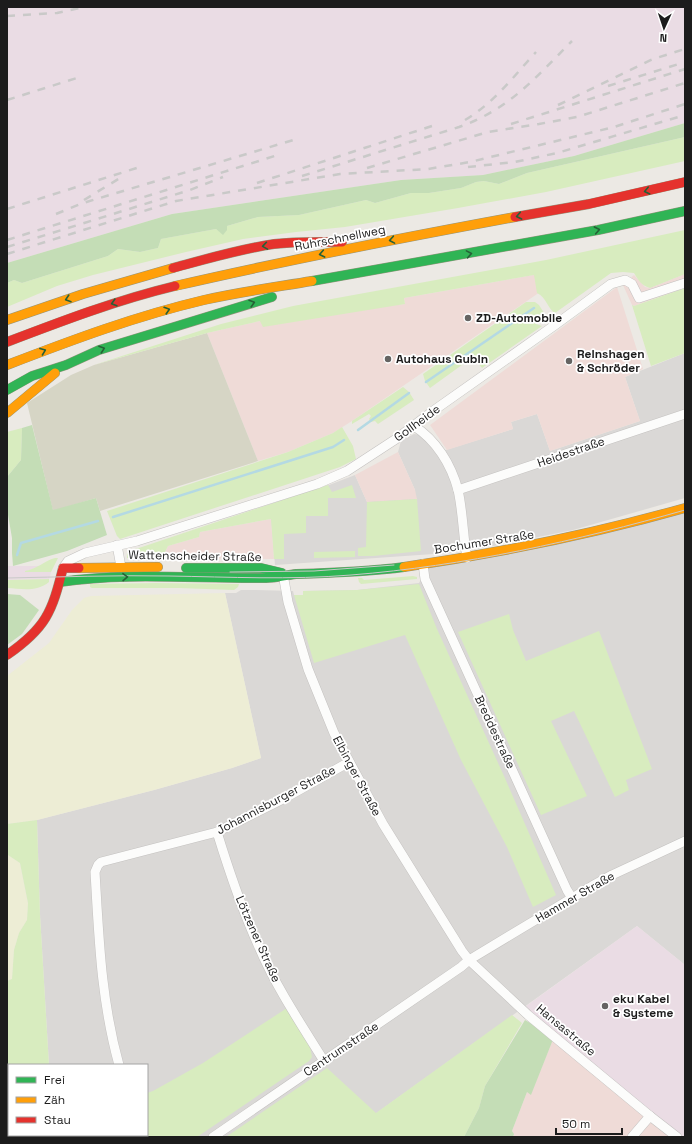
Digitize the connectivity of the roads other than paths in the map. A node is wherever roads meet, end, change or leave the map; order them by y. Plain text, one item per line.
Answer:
1 (685, 182) edge
2 (685, 210) edge
3 (374, 243) junction
4 (315, 281) junction
5 (685, 283) edge
6 (7, 320) edge
7 (7, 342) edge
8 (7, 364) edge
9 (66, 365) junction
10 (7, 390) edge
11 (7, 413) edge
12 (685, 414) edge
13 (414, 426) junction
14 (458, 490) junction
15 (685, 508) edge
16 (117, 545) junction
17 (467, 558) junction
18 (423, 564) junction
19 (121, 567) junction
20 (63, 568) junction
21 (283, 574) junction
22 (60, 582) junction
23 (7, 655) edge
24 (349, 762) junction
25 (216, 832) junction
26 (685, 841) edge
27 (572, 898) junction
28 (470, 960) junction
29 (324, 1061) junction
30 (119, 1064) edge
31 (650, 1116) junction
32 (213, 1137) edge
33 (632, 1137) edge
34 (677, 1137) edge

1 -> 3 main road, Ruhrschnellweg
4 -> 2 main road
3 -> 6 main road
3 -> 7 main road, Ruhrschnellweg
8 -> 4 main road
9 -> 4 main road
5 - 13 street, Gollheide
9 - 10 main road
9 - 11 main road
12 - 14 street, Heidestraße
13 - 14 street
13 - 16 street, Gollheide
14 - 17 street
15 - 17 main road, Bochumer Straße
16 - 19 street
16 - 20 street, Gollheide
17 - 18 main road, Bochumer Straße
18 - 21 main road, Bochumer Straße
18 - 27 street, Breddestraße
19 - 20 main road, Wattenscheider Straße
19 - 21 main road, Wattenscheider Straße
20 - 22 main road
22 -> 21 main road, Wattenscheider Straße
21 - 24 street, Elbinger Straße
22 - 23 main road
24 - 25 street, Johannisburger Straße
24 - 28 street, Elbinger Straße
25 - 29 street, Lötzener Straße
25 - 30 street, Johannisburger Straße
26 - 27 street, Hammer Straße
27 - 28 street, Hammer Straße
28 - 29 street, Centrumstraße
28 - 31 street, Hansastraße
29 - 32 street, Centrumstraße
31 - 33 street
31 - 34 street, Hansastraße

